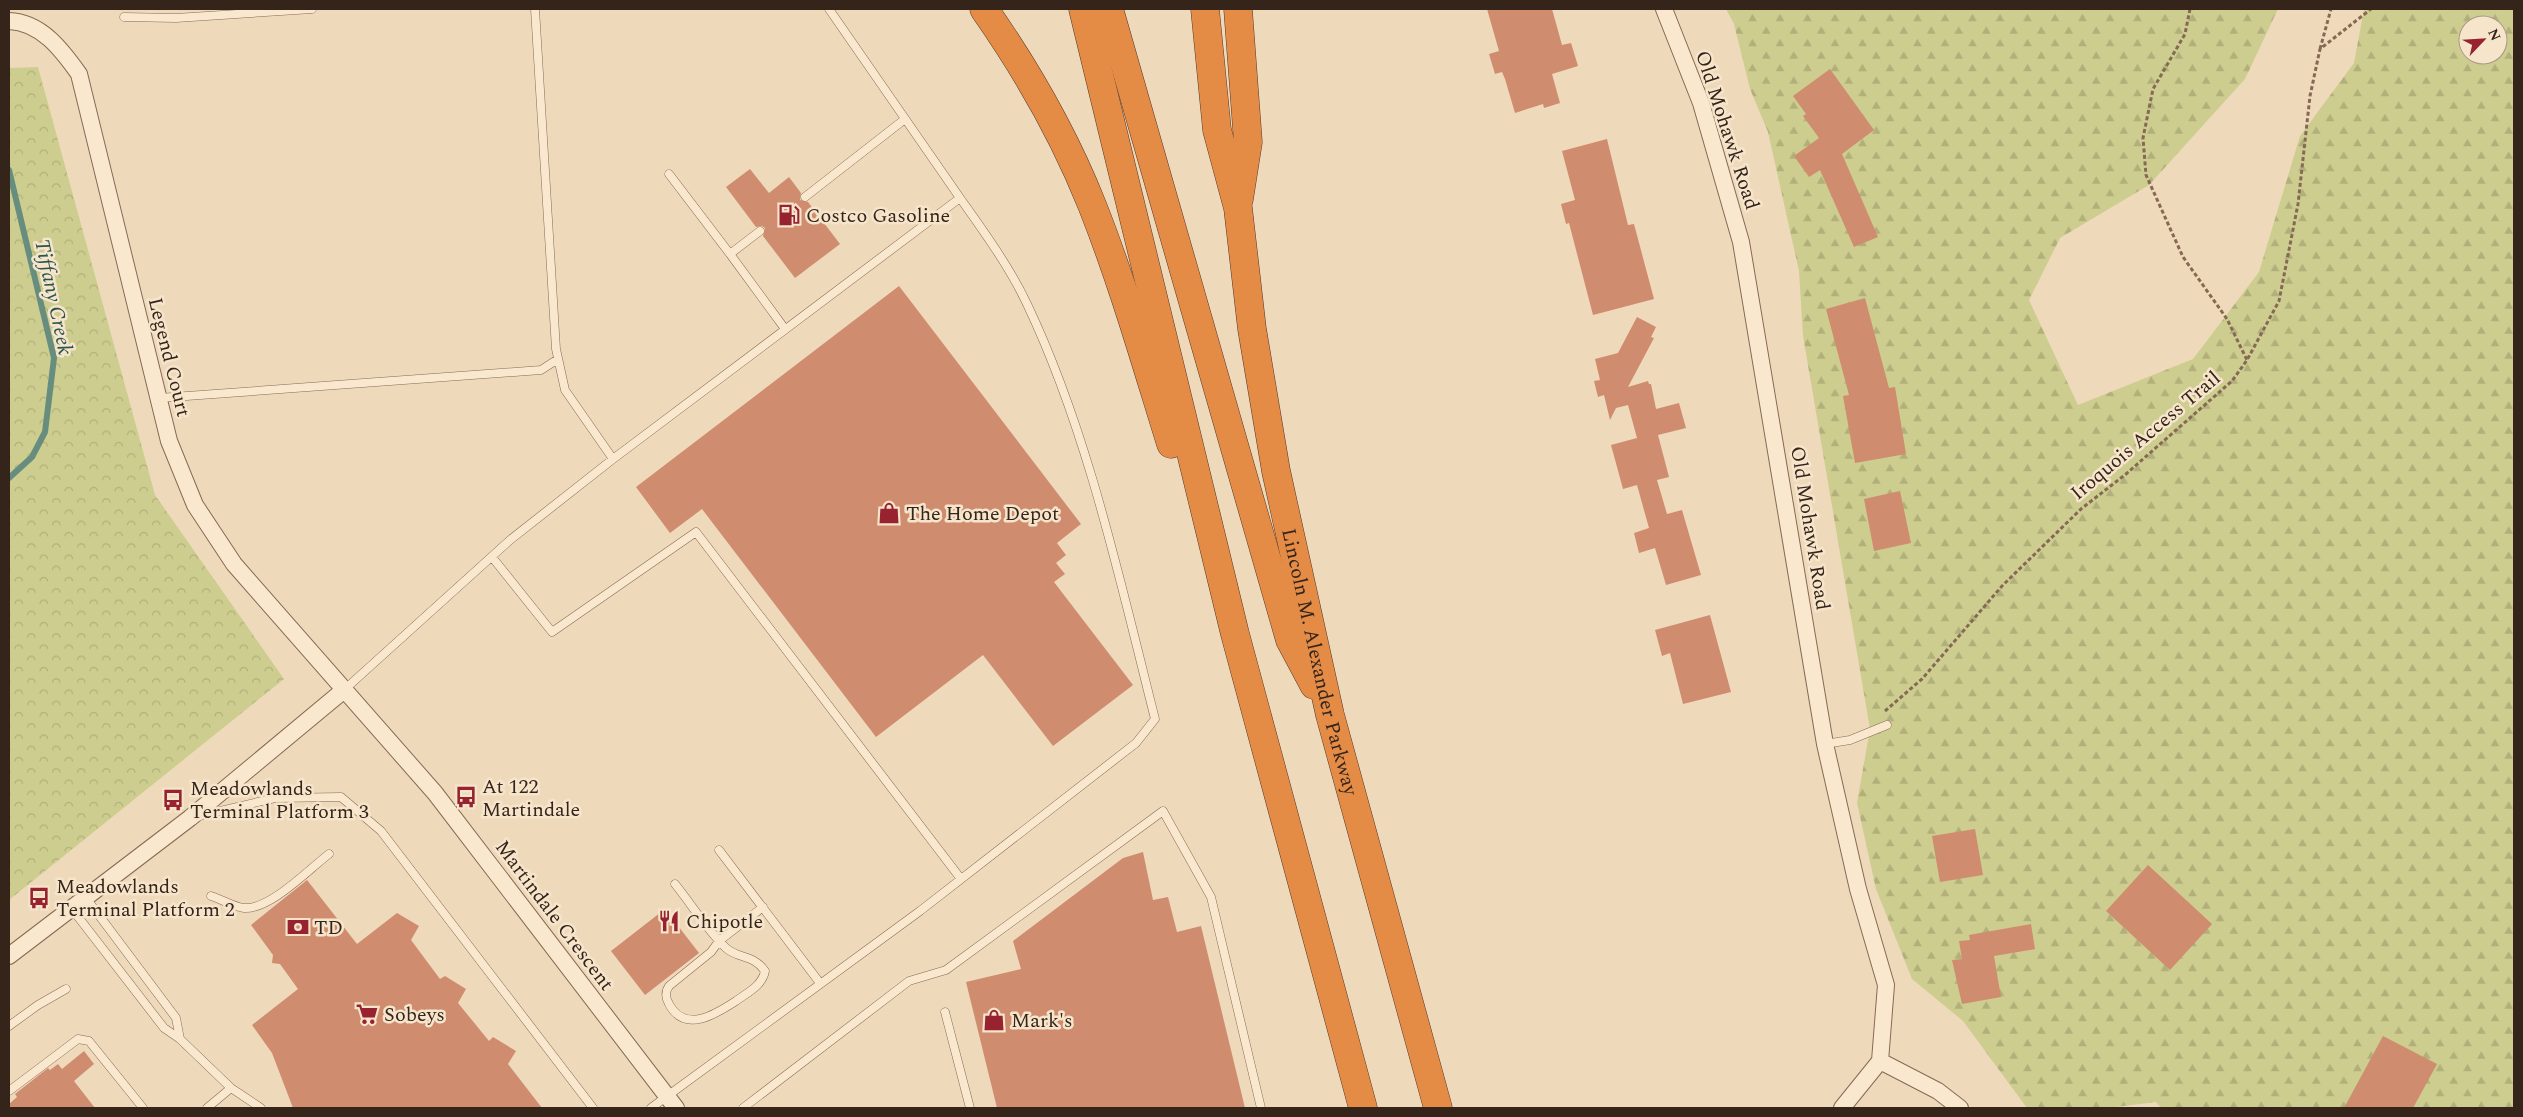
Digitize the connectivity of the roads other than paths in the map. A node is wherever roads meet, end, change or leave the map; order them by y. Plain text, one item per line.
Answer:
1 (312, 9) edge
2 (535, 9) edge
3 (829, 9) edge
4 (984, 9) edge
5 (1083, 9) edge
6 (1109, 9) edge
7 (1205, 9) edge
8 (1238, 9) edge
9 (1664, 9) edge
10 (124, 17) dead end
11 (9, 21) edge
12 (905, 119) junction
13 (669, 174) dead end
14 (804, 197) dead end
15 (960, 198) junction
16 (1238, 208) junction
17 (760, 231) dead end
18 (730, 254) junction
19 (785, 329) junction
20 (558, 359) junction
21 (159, 398) junction
22 (613, 459) junction
23 (492, 557) junction
24 (344, 690) junction
25 (1254, 709) junction
26 (1330, 715) junction
27 (1887, 725) road end
28 (1825, 744) junction
29 (190, 818) junction
30 (719, 850) dead end
31 (329, 854) dead end
32 (961, 879) junction
33 (675, 884) dead end
34 (211, 896) dead end
35 (86, 898) junction
36 (763, 907) junction
37 (72, 909) junction
38 (719, 941) junction
39 (9, 956) edge
40 (820, 983) junction
41 (66, 990) dead end
42 (945, 1012) dead end
43 (9, 1026) edge
44 (180, 1039) junction
45 (1880, 1061) junction
46 (231, 1088) junction
47 (9, 1091) edge
48 (671, 1102) edge
49 (143, 1108) edge
50 (207, 1108) edge
51 (261, 1108) edge
52 (593, 1108) edge
53 (652, 1108) edge
54 (743, 1108) edge
55 (970, 1108) edge
56 (1261, 1108) edge
57 (1363, 1108) edge
58 (1438, 1108) edge
59 (1842, 1108) edge
60 (1960, 1108) edge

1 - 10 lane
2 - 20 lane
3 - 12 lane
4 - 25 highway
5 - 25 highway
6 - 26 highway
7 - 16 highway
8 - 16 highway
9 - 28 street, Old Mohawk Road
11 - 21 street, Legend Court
12 - 14 lane
12 - 15 lane
13 - 18 lane
15 - 19 lane
15 - 32 lane
16 - 26 highway, Lincoln M. Alexander Parkway
17 - 18 lane
18 - 19 lane
19 - 22 lane
20 - 21 lane
20 - 22 lane
21 - 24 street, Legend Court
22 - 23 lane
23 - 24 lane
23 - 32 lane
24 - 29 street
24 - 48 street, Martindale Crescent
25 - 57 highway
26 - 58 highway, Lincoln M. Alexander Parkway
27 - 28 lane
28 - 45 street, Old Mohawk Road
29 - 35 street
29 - 52 lane
30 - 36 lane
31 - 34 lane
32 - 40 lane
33 - 38 lane
35 - 37 street
35 - 44 lane
36 - 38 lane
36 - 40 lane
37 - 39 street
37 - 44 lane
38 - 38 lane
40 - 48 lane
41 - 43 lane
42 - 55 lane
44 - 46 lane
45 - 59 street
45 - 60 street
46 - 50 lane
46 - 51 lane
47 - 49 lane
48 - 53 lane
54 - 56 lane

